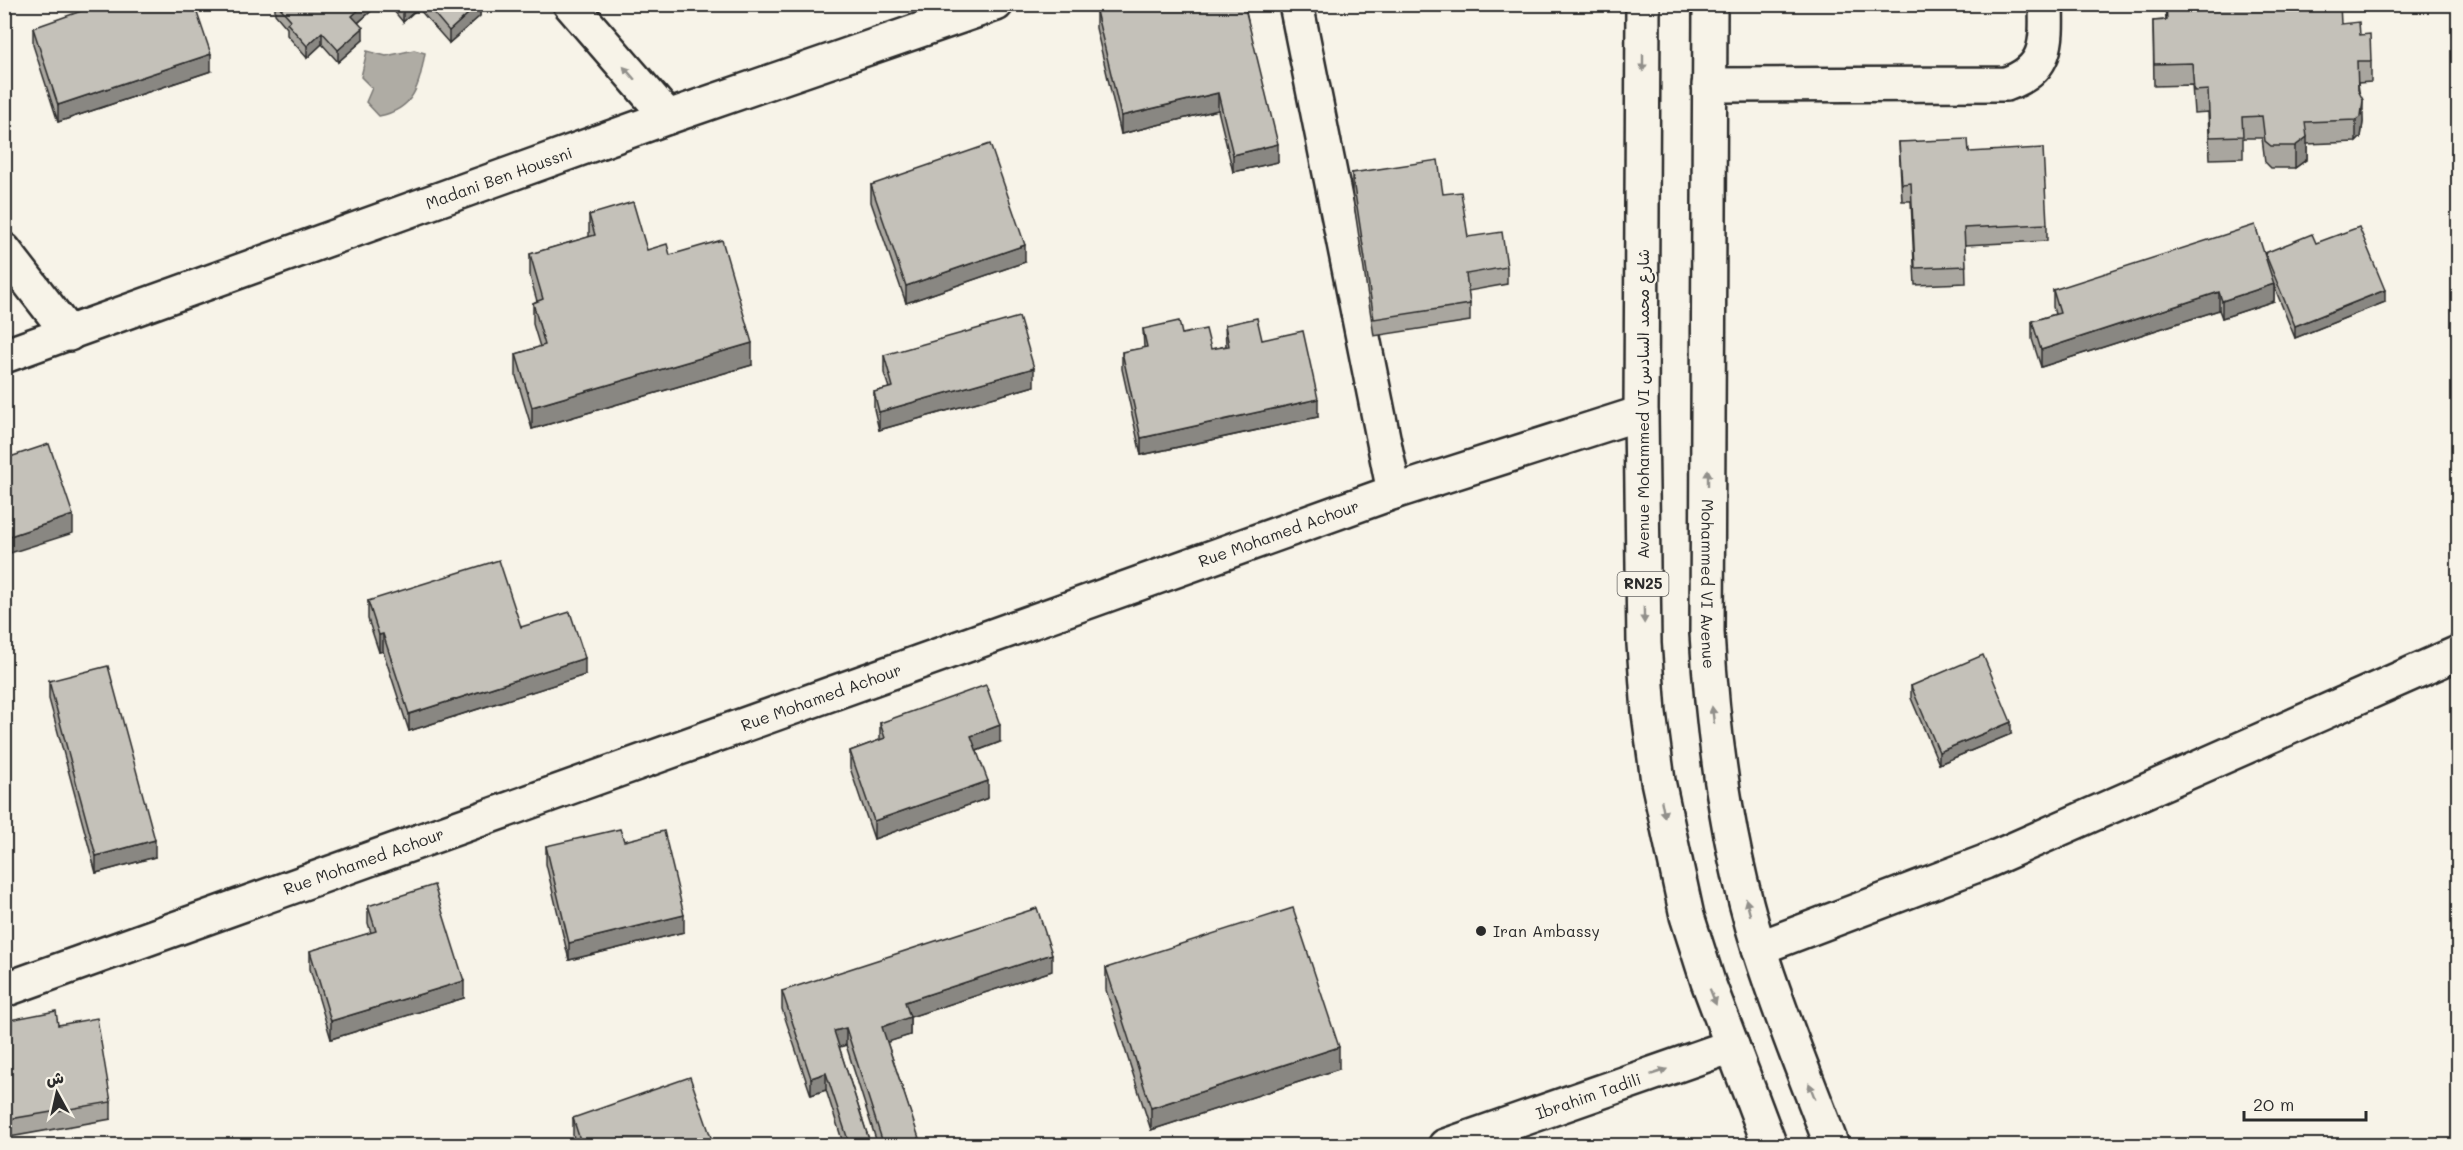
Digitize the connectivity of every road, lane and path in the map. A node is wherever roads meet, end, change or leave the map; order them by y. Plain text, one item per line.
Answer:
1 (570, 4) edge
2 (996, 4) edge
3 (1296, 4) edge
4 (1643, 4) edge
5 (1710, 4) edge
6 (2046, 4) edge
7 (1709, 86) junction
8 (668, 117) junction
9 (4, 250) edge
10 (69, 334) junction
11 (4, 356) edge
12 (1641, 413) junction
13 (1395, 492) junction
14 (2458, 653) edge
15 (1759, 948) junction
16 (4, 990) edge
17 (1732, 1046) junction
18 (1444, 1146) edge
19 (1770, 1146) edge
20 (1832, 1146) edge

8 -> 1 street
2 - 8 street, Madani Ben Houssni
3 - 13 street
4 -> 12 street, Avenue Mohammed VI شارع محمد السادس / RN25
5 - 7 street, Mohammed VI Avenue
6 - 7 street
15 -> 7 street, Mohammed VI Avenue
8 - 10 street, Madani Ben Houssni
9 - 10 street
10 - 11 street, Madani Ben Houssni
12 - 13 street, Rue Mohamed Achour
12 -> 17 street, Avenue Mohammed VI شارع محمد السادس / RN25
13 - 16 street, Rue Mohamed Achour
14 - 15 street
20 -> 15 street, Mohammed VI Avenue
18 -> 17 street, Ibrahim Tadili
17 - 19 street, Avenue Mohammed VI شارع محمد السادس / RN25

